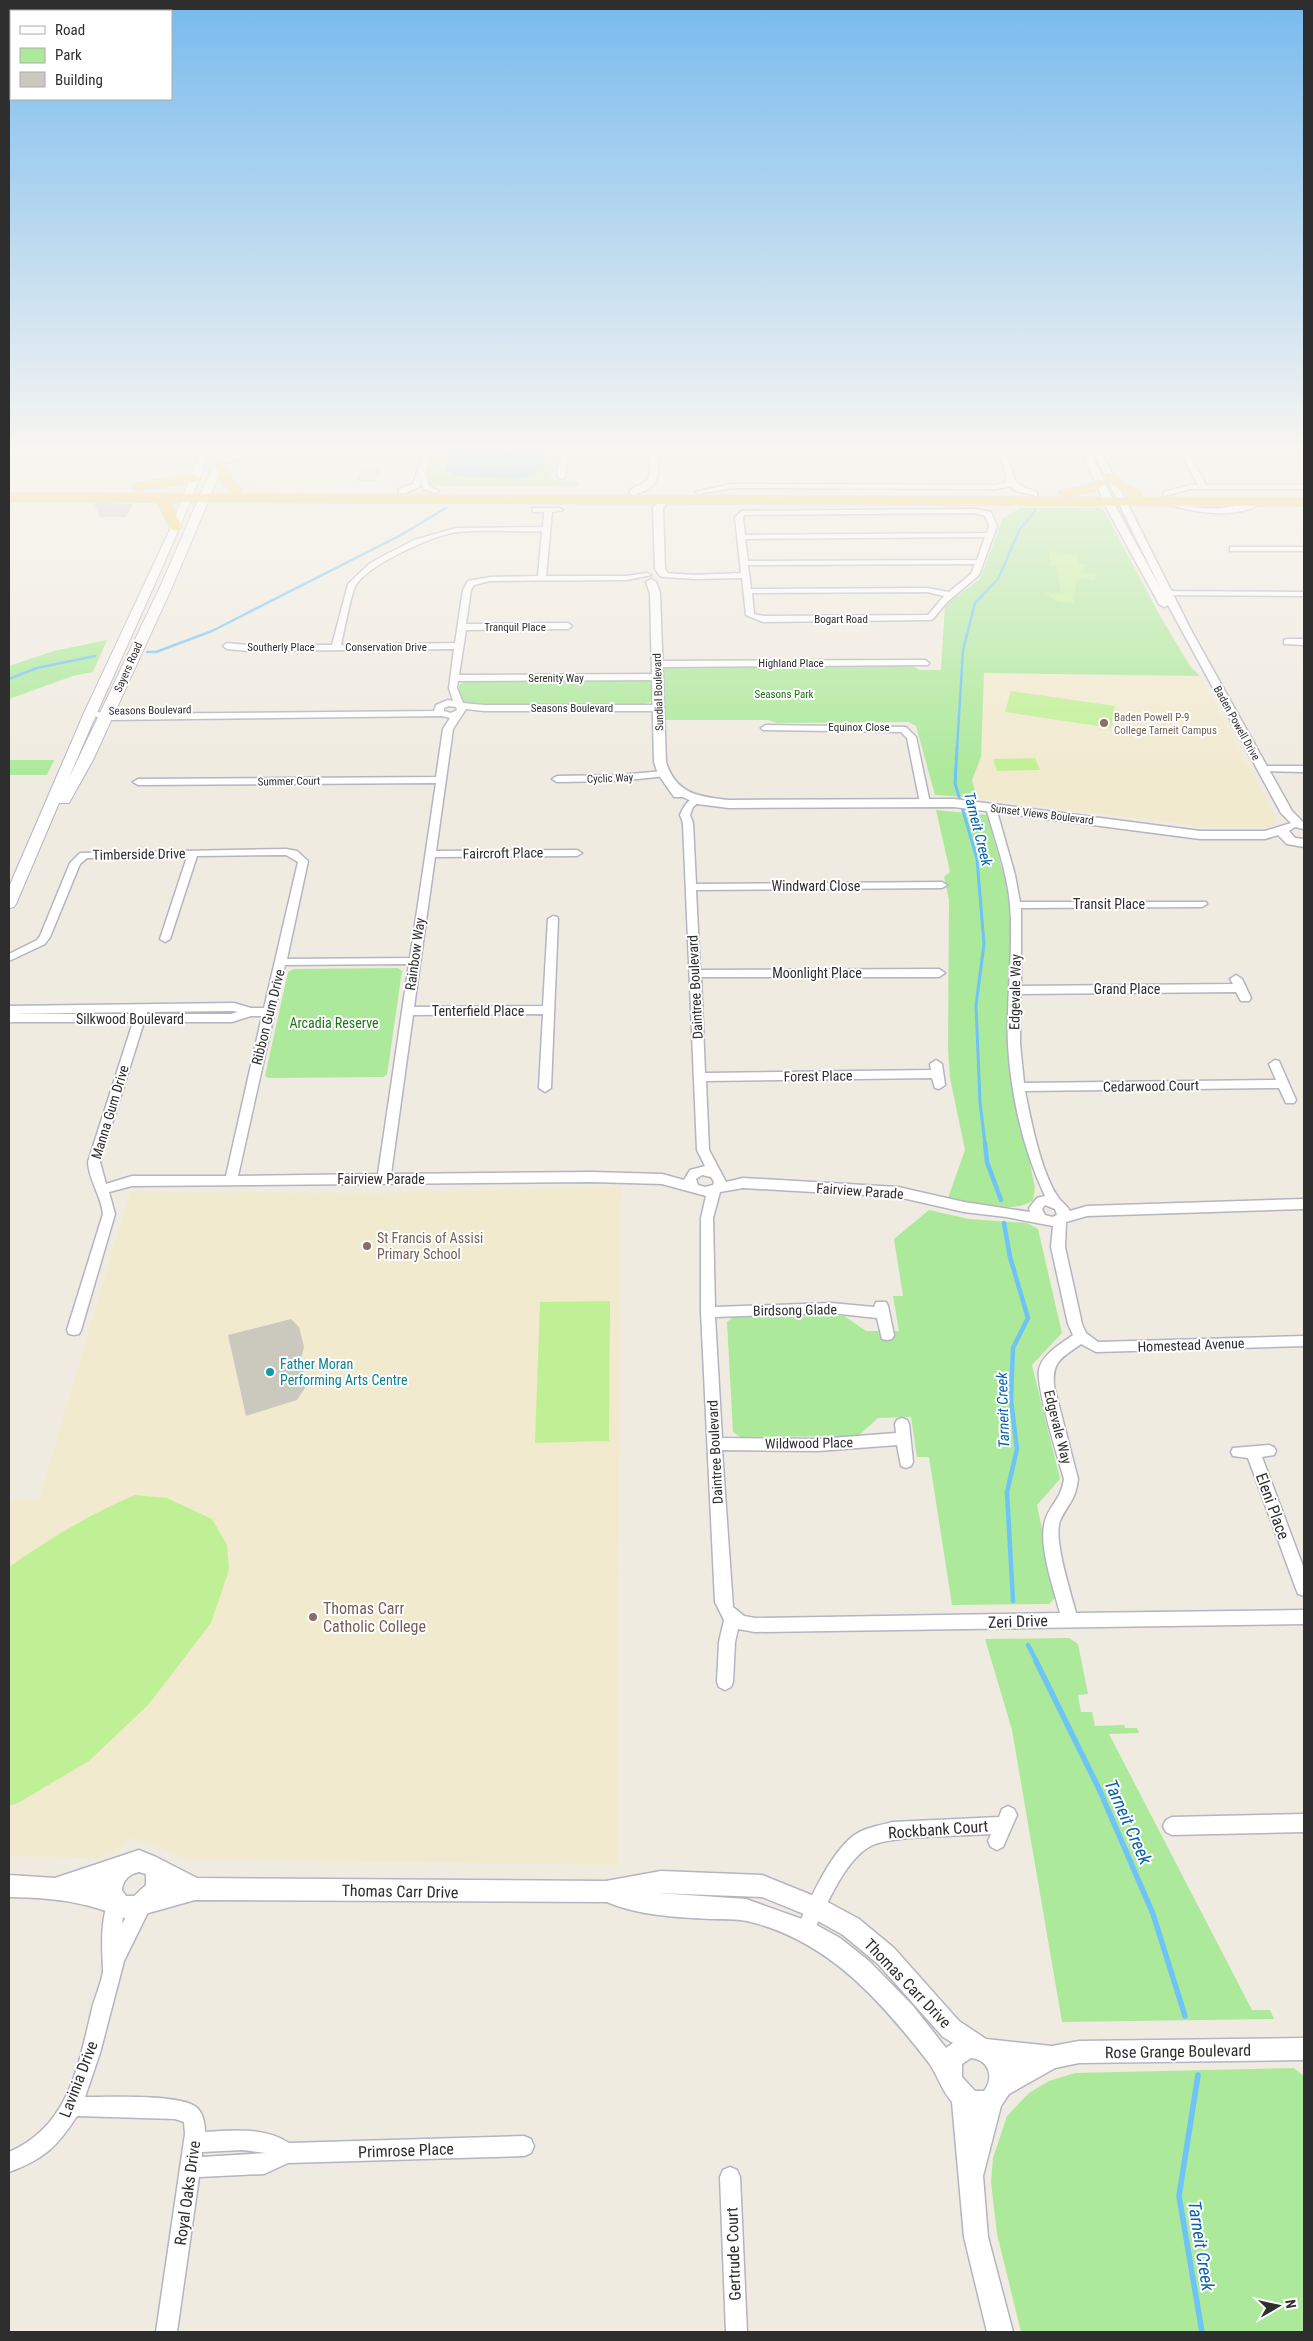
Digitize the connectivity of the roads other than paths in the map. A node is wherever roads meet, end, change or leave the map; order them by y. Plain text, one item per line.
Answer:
1 (162, 556) edge
2 (179, 556) edge
3 (390, 556) edge
4 (544, 556) edge
5 (653, 556) edge
6 (660, 556) edge
7 (743, 556) edge
8 (982, 556) edge
9 (1139, 556) edge
10 (1147, 556) edge
11 (980, 562) junction
12 (744, 563) junction
13 (745, 577) junction
14 (542, 578) junction
15 (656, 580) junction
16 (149, 585) junction
17 (167, 585) junction
18 (747, 591) junction
19 (1168, 592) junction
20 (1156, 593) junction
21 (951, 594) junction
22 (1304, 594) edge
23 (568, 626) dead end
24 (462, 627) junction
25 (1188, 632) junction
26 (1287, 642) dead end
27 (1304, 642) edge
28 (227, 646) dead end
29 (460, 646) junction
30 (336, 647) junction
31 (925, 663) dead end
32 (657, 664) junction
33 (658, 677) junction
34 (455, 678) junction
35 (454, 688) junction
36 (659, 708) junction
37 (442, 709) junction
38 (459, 709) junction
39 (90, 713) junction
40 (107, 713) junction
41 (766, 728) dead end
42 (448, 729) junction
43 (1262, 769) junction
44 (1304, 769) edge
45 (664, 774) junction
46 (557, 779) dead end
47 (440, 780) junction
48 (138, 782) dead end
49 (695, 803) junction
50 (925, 803) junction
51 (991, 808) junction
52 (1286, 813) junction
53 (1303, 827) edge
54 (1293, 839) edge
55 (193, 853) junction
56 (577, 853) dead end
57 (429, 854) junction
58 (298, 856) joint
59 (18, 881) junction
60 (941, 885) dead end
61 (691, 887) junction
62 (9, 904) edge
63 (1202, 904) dead end
64 (1015, 905) junction
65 (553, 918) dead end
66 (165, 939) dead end
67 (9, 958) edge
68 (414, 961) junction
69 (282, 962) junction
70 (940, 973) dead end
71 (695, 974) junction
72 (1241, 988) dead end
73 (1015, 990) junction
74 (9, 1010) edge
75 (548, 1010) junction
76 (269, 1012) junction
77 (407, 1012) junction
78 (141, 1014) junction
79 (9, 1018) edge
80 (1275, 1064) dead end
81 (937, 1074) dead end
82 (699, 1077) junction
83 (1284, 1084) junction
84 (1019, 1087) junction
85 (545, 1088) dead end
86 (1290, 1100) dead end
87 (703, 1150) junction
88 (1041, 1177) junction
89 (384, 1179) junction
90 (231, 1180) junction
91 (694, 1180) junction
92 (716, 1182) junction
93 (102, 1190) junction
94 (1057, 1203) junction
95 (1037, 1204) junction
96 (1304, 1204) edge
97 (1087, 1211) junction
98 (1006, 1212) junction
99 (707, 1218) junction
100 (1061, 1219) junction
101 (1042, 1220) junction
102 (1058, 1248) junction
103 (708, 1312) junction
104 (74, 1330) dead end
105 (887, 1335) dead end
106 (1081, 1338) junction
107 (1304, 1341) edge
108 (902, 1424) dead end
109 (903, 1439) junction
110 (715, 1444) junction
111 (1269, 1451) dead end
112 (906, 1462) dead end
113 (1304, 1589) edge
114 (1304, 1617) edge
115 (732, 1618) junction
116 (1069, 1619) junction
117 (725, 1682) dead end
118 (1304, 1823) edge
119 (1172, 1826) dead end
120 (1003, 1827) dead end
121 (154, 1867) junction
122 (119, 1869) junction
123 (9, 1886) edge
124 (54, 1886) junction
125 (195, 1889) junction
126 (606, 1892) junction
127 (115, 1902) junction
128 (144, 1904) junction
129 (816, 1908) junction
130 (806, 1930) junction
131 (112, 1970) junction
132 (982, 2048) junction
133 (1304, 2049) edge
134 (1052, 2056) junction
135 (949, 2071) junction
136 (996, 2093) junction
137 (963, 2098) junction
138 (71, 2106) junction
139 (194, 2142) junction
140 (524, 2146) dead end
141 (287, 2153) junction
142 (9, 2162) edge
143 (191, 2168) junction
144 (730, 2176) dead end
145 (972, 2178) junction
146 (166, 2332) edge
147 (737, 2332) edge
148 (1000, 2332) edge

1 - 16 main road, Sayers Road
2 - 17 main road, Sayers Road
3 - 30 street, Conservation Drive
4 - 14 street
5 - 15 street, Sundial Boulevard
6 - 15 street, Sundial Boulevard
7 - 12 street
8 - 11 street
9 - 20 street, Baden Powell Drive
10 - 19 street, Baden Powell Drive
11 - 12 street
11 - 21 street
12 - 13 street
13 - 15 street
13 - 18 street
14 - 15 street
14 - 24 street
15 - 32 street, Sundial Boulevard
16 - 17 main road
16 - 39 main road, Sayers Road
17 - 40 main road, Sayers Road
18 - 21 street
18 - 21 street, Bogart Road
19 - 20 street
19 - 22 street
19 - 25 street, Baden Powell Drive
20 - 25 street, Baden Powell Drive
23 - 24 street, Tranquil Place
24 - 29 street
25 - 43 street, Baden Powell Drive
26 - 27 street
28 - 30 street, Southerly Place
29 - 30 street, Conservation Drive
29 - 34 street
31 - 32 street, Highland Place
32 - 33 street, Sundial Boulevard
33 - 34 street, Serenity Way
33 - 36 street, Sundial Boulevard
34 - 35 street
35 - 37 street
35 - 38 street
36 - 38 street, Seasons Boulevard
36 - 45 street, Sundial Boulevard
37 - 38 street, Seasons Boulevard
37 - 40 street, Seasons Boulevard
37 - 42 street, Rainbow Way
38 - 42 street, Rainbow Way
39 - 40 street, Seasons Boulevard
39 - 59 main road, Sayers Road
40 - 59 main road, Sayers Road
41 - 50 street, Equinox Close
42 - 47 street, Rainbow Way
43 - 44 street
43 - 52 street, Baden Powell Drive
45 - 46 street, Cyclic Way
45 - 49 street, Sundial Boulevard
47 - 48 street, Summer Court
47 - 57 street, Rainbow Way
49 - 50 street, Sunset Views Boulevard
49 - 61 street, Daintree Boulevard
50 - 51 street, Sunset Views Boulevard
51 - 54 street, Sunset Views Boulevard
51 - 64 street, Edgevale Way
52 - 53 street, Baden Powell Drive
52 - 54 street, Baden Powell Drive
53 - 54 street, Sunset Views Boulevard
55 - 58 street, Timberside Drive
55 - 66 street
55 - 67 street, Timberside Drive
56 - 57 street, Faircroft Place
57 - 68 street, Rainbow Way
58 - 69 street, Ribbon Gum Drive
59 - 62 main road, Sayers Road
60 - 61 street, Windward Close
61 - 71 street, Daintree Boulevard
63 - 64 street, Transit Place
64 - 73 street, Edgevale Way
65 - 75 street
68 - 69 street
68 - 77 street, Rainbow Way
69 - 76 street, Ribbon Gum Drive
70 - 71 street, Moonlight Place
71 - 82 street, Daintree Boulevard
72 - 73 street, Grand Place
73 - 84 street, Edgevale Way
74 - 78 street, Silkwood Boulevard
75 - 77 street, Tenterfield Place
75 - 85 street
76 - 78 street, Silkwood Boulevard
76 - 90 street, Ribbon Gum Drive
77 - 89 street, Rainbow Way
78 - 79 street, Silkwood Boulevard
78 - 93 street, Manna Gum Drive
80 - 83 street
81 - 82 street, Forest Place
82 - 87 street, Daintree Boulevard
83 - 84 street, Cedarwood Court
83 - 86 street
84 - 88 street, Edgevale Way
87 - 91 street, Daintree Boulevard
87 - 92 street, Daintree Boulevard
88 - 94 street, Edgevale Way
88 - 95 street, Edgevale Way
89 - 90 street, Fairview Parade
89 - 91 street, Fairview Parade
90 - 93 street, Fairview Parade
91 - 92 street
91 - 92 street
91 - 99 street, Daintree Boulevard
92 - 98 street, Fairview Parade
92 - 99 street, Daintree Boulevard
93 - 104 street, Manna Gum Drive
94 - 95 street
94 - 97 street
94 - 100 street
95 - 98 street, Fairview Parade
95 - 101 street
96 - 97 street
97 - 100 street
98 - 101 street, Fairview Parade
99 - 103 street, Daintree Boulevard
100 - 101 street
100 - 102 street
101 - 102 street
102 - 106 street
103 - 105 street, Birdsong Glade
103 - 110 street, Daintree Boulevard
106 - 107 street, Homestead Avenue
106 - 116 street, Edgevale Way
108 - 109 street
109 - 110 street, Wildwood Place
109 - 112 street
110 - 115 street, Daintree Boulevard
111 - 113 street, Eleni Place
114 - 116 street, Zeri Drive
115 - 116 street, Zeri Drive
115 - 117 street
118 - 119 street
120 - 129 street, Rockbank Court
121 - 122 street
121 - 125 street, Thomas Carr Drive
121 - 128 street
122 - 124 street
122 - 127 street
123 - 124 street
124 - 127 street
125 - 126 street, Thomas Carr Drive
125 - 128 street, Thomas Carr Drive
126 - 129 street, Thomas Carr Drive
126 - 130 street, Thomas Carr Drive
127 - 128 street
127 - 131 street, Lavinia Drive
128 - 131 street, Lavinia Drive
129 - 130 street, Rockbank Court
129 - 132 street, Thomas Carr Drive
130 - 135 street, Thomas Carr Drive
131 - 138 street, Lavinia Drive
132 - 134 street, Rose Grange Boulevard
132 - 135 street
132 - 136 street
133 - 134 street, Rose Grange Boulevard
134 - 136 street, Rose Grange Boulevard
135 - 137 street
136 - 137 street
136 - 145 street
137 - 145 street
138 - 139 street, Royal Oaks Drive
138 - 142 street, Lavinia Drive
139 - 141 street, Primrose Place
139 - 143 street, Royal Oaks Drive
140 - 141 street, Primrose Place
141 - 143 street, Primrose Place
143 - 146 street, Royal Oaks Drive
144 - 147 street, Gertrude Court
145 - 148 street

